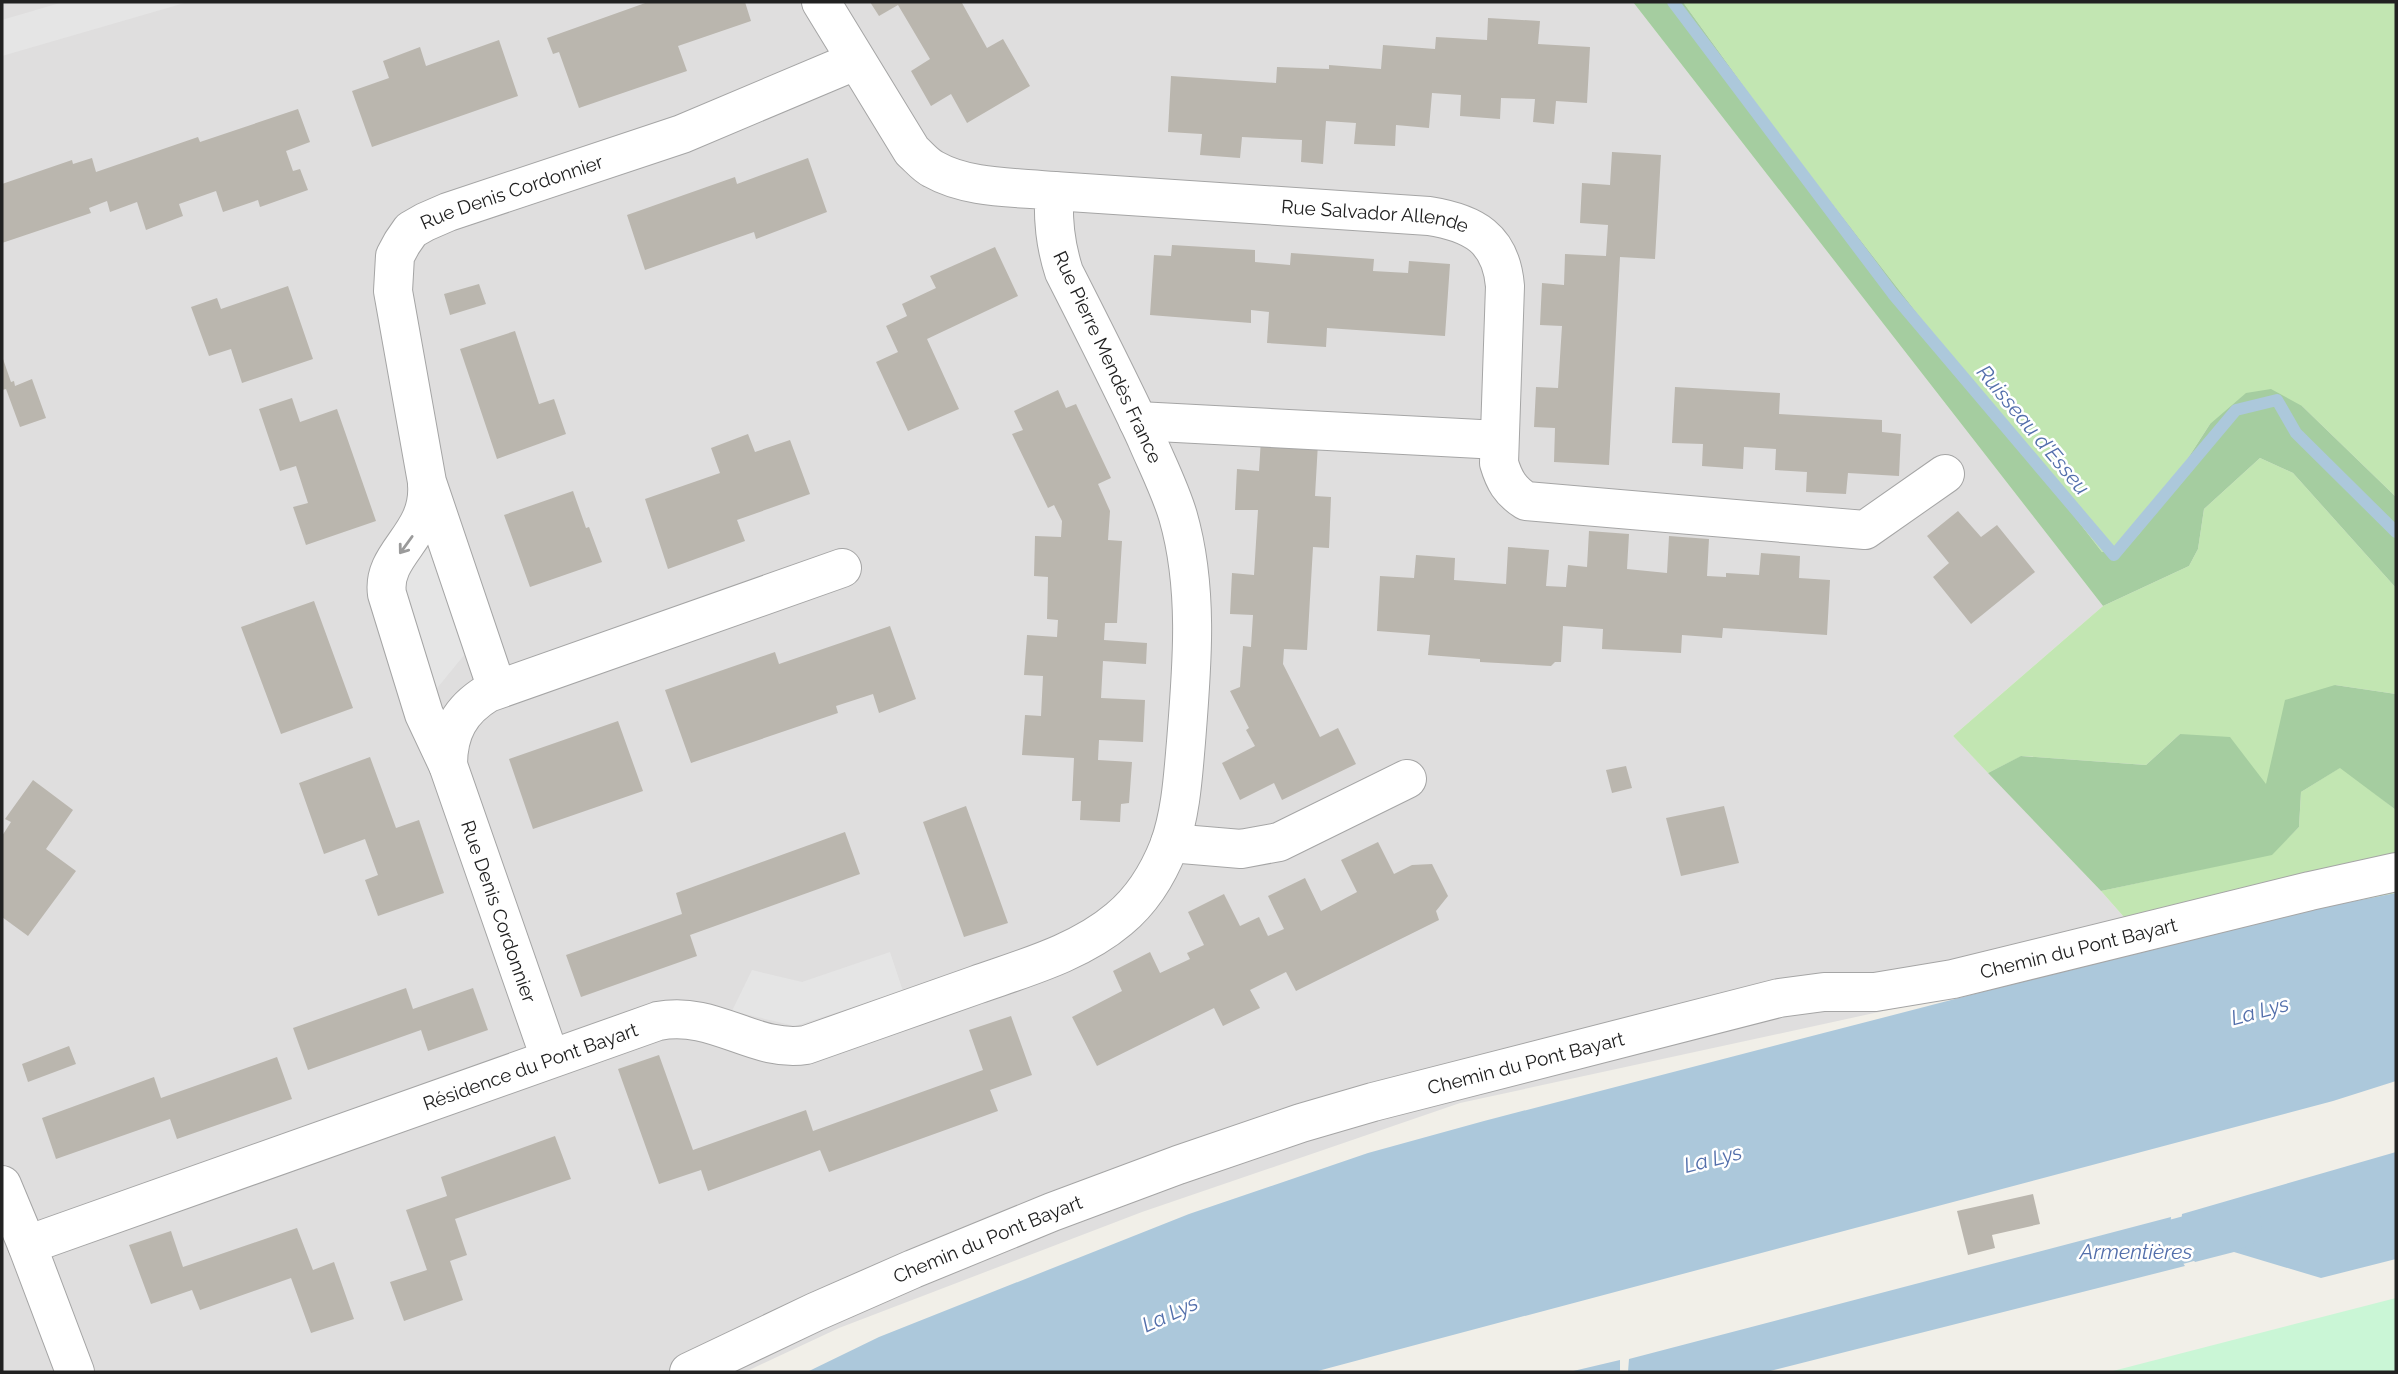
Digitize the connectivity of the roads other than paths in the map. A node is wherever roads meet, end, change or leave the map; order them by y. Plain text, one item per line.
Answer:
1 (821, 2) edge
2 (855, 61) junction
3 (1054, 191) junction
4 (1138, 421) junction
5 (1499, 440) junction
6 (1945, 474) dead end
7 (427, 482) junction
8 (842, 568) dead end
9 (497, 690) junction
10 (448, 765) junction
11 (1407, 779) dead end
12 (1170, 843) junction
13 (2396, 872) edge
14 (1036, 964) joint
15 (551, 1058) junction
16 (2, 1185) edge
17 (27, 1245) junction
18 (75, 1372) edge
19 (689, 1372) edge

1 - 2 street
2 - 3 street
2 - 7 street, Rue Denis Cordonnier
3 - 4 street, Rue Pierre Mendès France
3 - 5 street, Rue Salvador Allende
4 - 5 street
4 - 12 street, Rue Pierre Mendès France
5 - 6 street, Rue Salvador Allende
7 - 9 street, Rue Denis Cordonnier
7 -> 10 street, Rue Denis Cordonnier
8 - 9 street
9 - 10 street
10 - 15 street, Rue Denis Cordonnier
11 - 12 street
12 - 14 street, Rue Pierre Mendès France
13 - 19 street, Chemin du Pont Bayart
14 - 15 street, Résidence du Pont Bayart
15 - 17 street, Résidence du Pont Bayart
16 - 17 street
17 - 18 street

